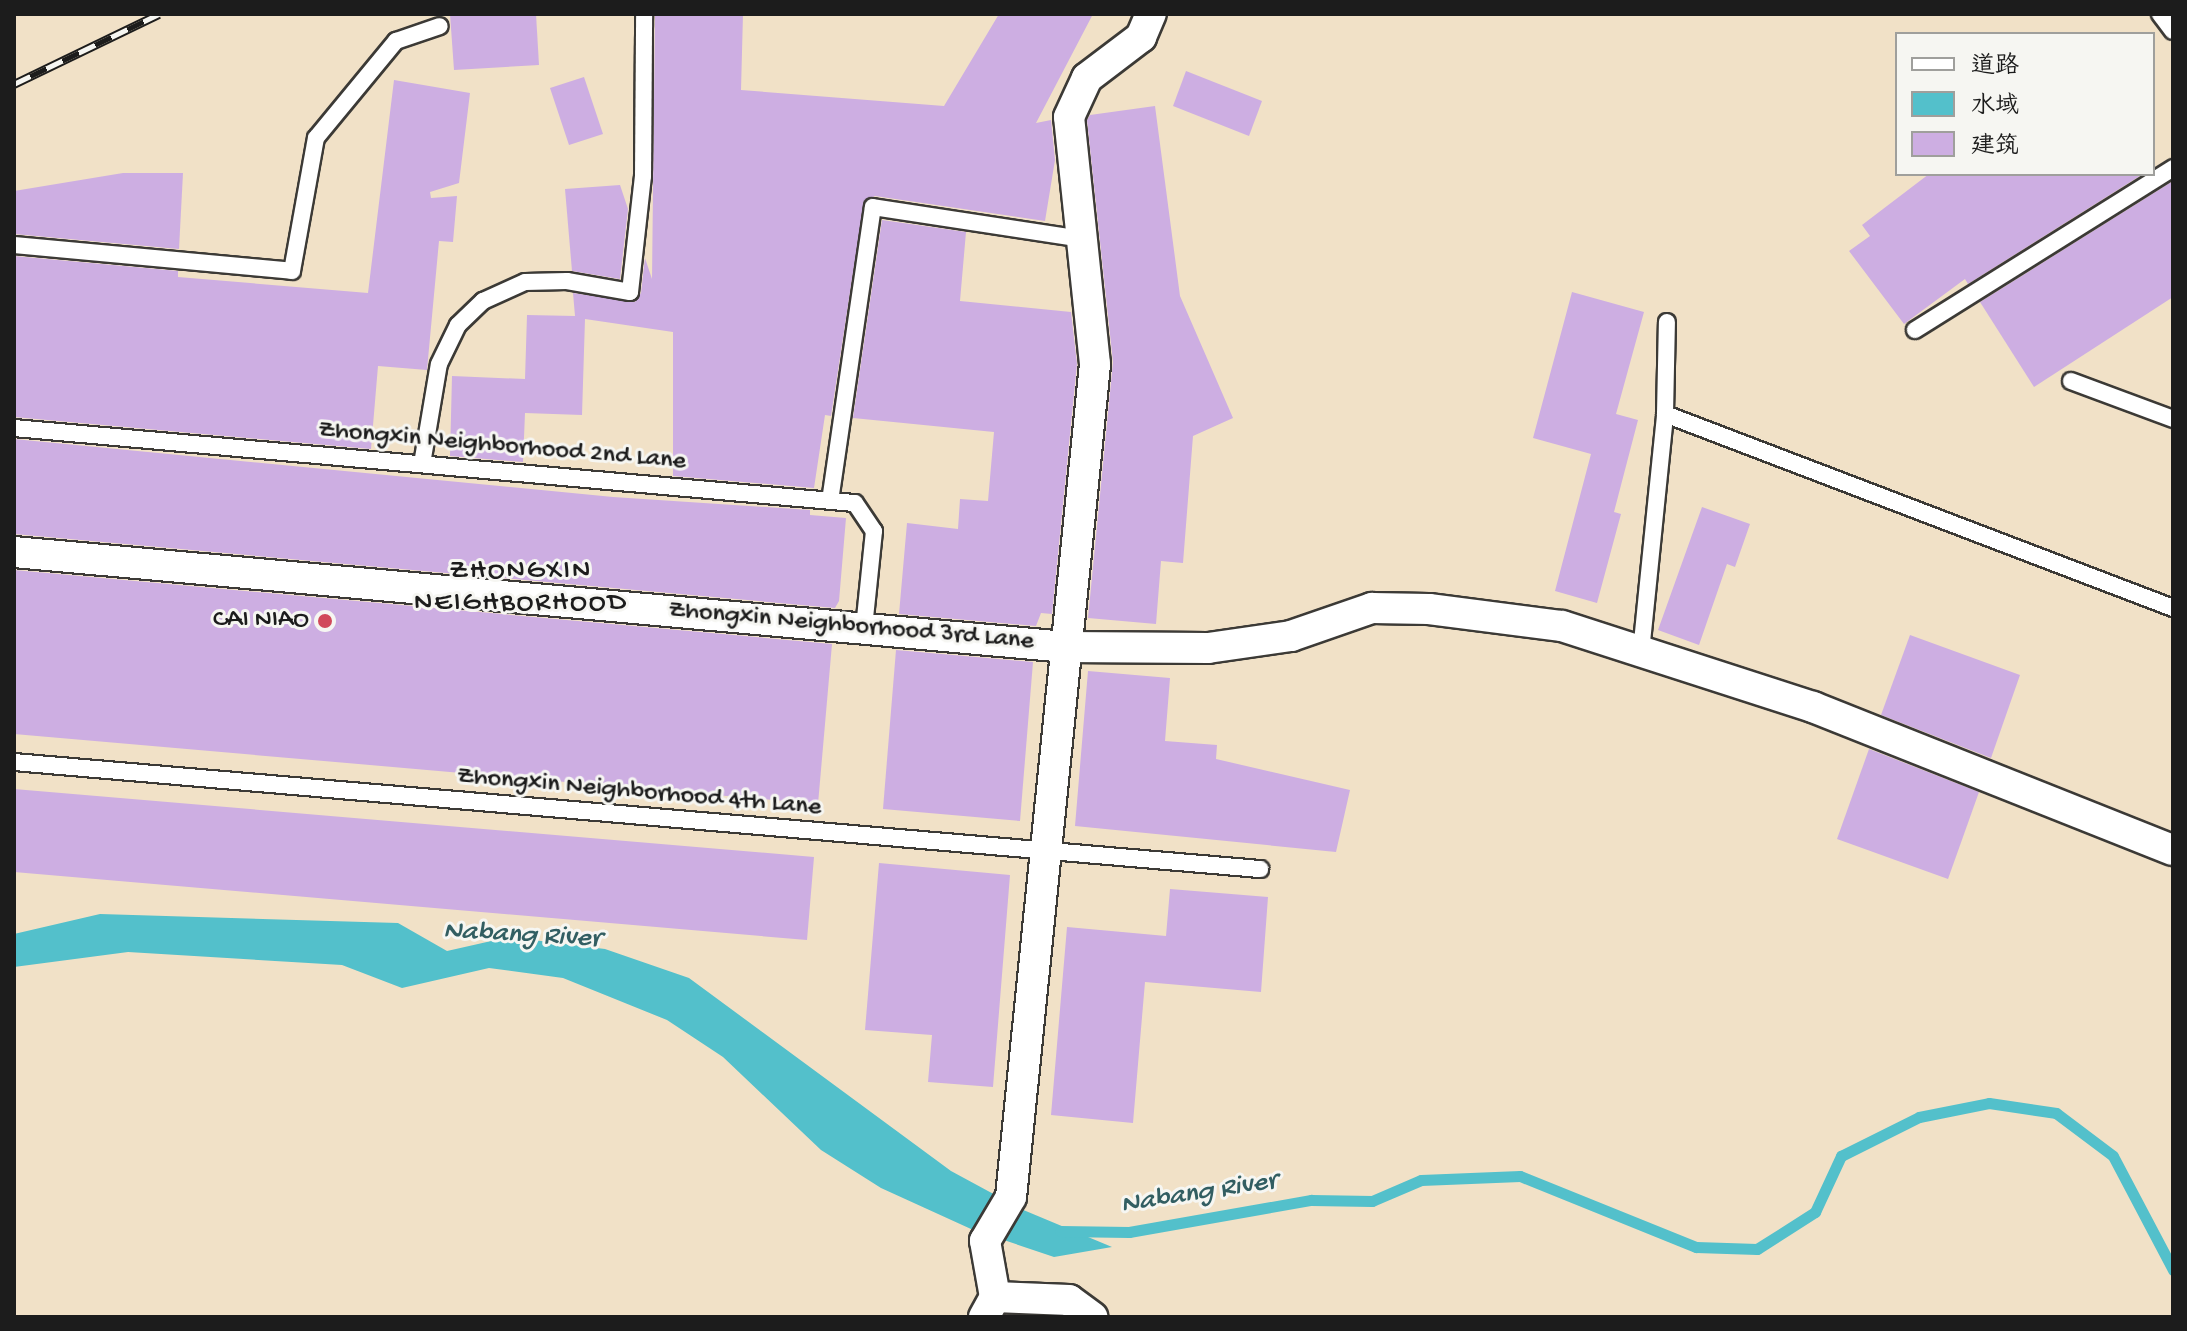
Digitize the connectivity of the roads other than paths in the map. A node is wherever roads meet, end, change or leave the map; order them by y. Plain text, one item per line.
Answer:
1 (644, 14) edge
2 (1151, 14) edge
3 (2160, 14) edge
4 (440, 26) dead end
5 (2173, 31) edge
6 (2173, 168) edge
7 (1082, 239) junction
8 (14, 245) edge
9 (1667, 322) dead end
10 (1915, 330) dead end
11 (2071, 381) dead end
12 (1665, 414) junction
13 (2173, 419) edge
14 (14, 428) edge
15 (422, 464) junction
16 (830, 501) junction
17 (14, 552) edge
18 (2173, 608) edge
19 (864, 628) junction
20 (1066, 647) junction
21 (1641, 652) junction
22 (14, 762) edge
23 (2173, 850) edge
24 (1045, 852) junction
25 (1260, 869) dead end
26 (990, 1307) edge
27 (1092, 1317) edge

1 - 15 lane
2 - 7 street
3 - 5 lane
4 - 8 lane
6 - 10 lane
7 - 16 lane
7 - 20 street
9 - 12 lane
11 - 13 lane
12 - 18 lane
12 - 21 lane
14 - 15 lane, Zhongxin Neighborhood 2nd Lane
15 - 16 lane, Zhongxin Neighborhood 2nd Lane
16 - 19 lane, Zhongxin Neighborhood 2nd Lane
17 - 19 street, Zhongxin Neighborhood 3rd Lane
19 - 20 street, Zhongxin Neighborhood 3rd Lane
20 - 21 street, Zhongxin Neighborhood 3rd Lane
20 - 24 street
21 - 23 street, Zhongxin Neighborhood 3rd Lane
22 - 24 lane, Zhongxin Neighborhood 4th Lane
24 - 25 lane, Zhongxin Neighborhood 4th Lane
24 - 26 street
26 - 27 street

